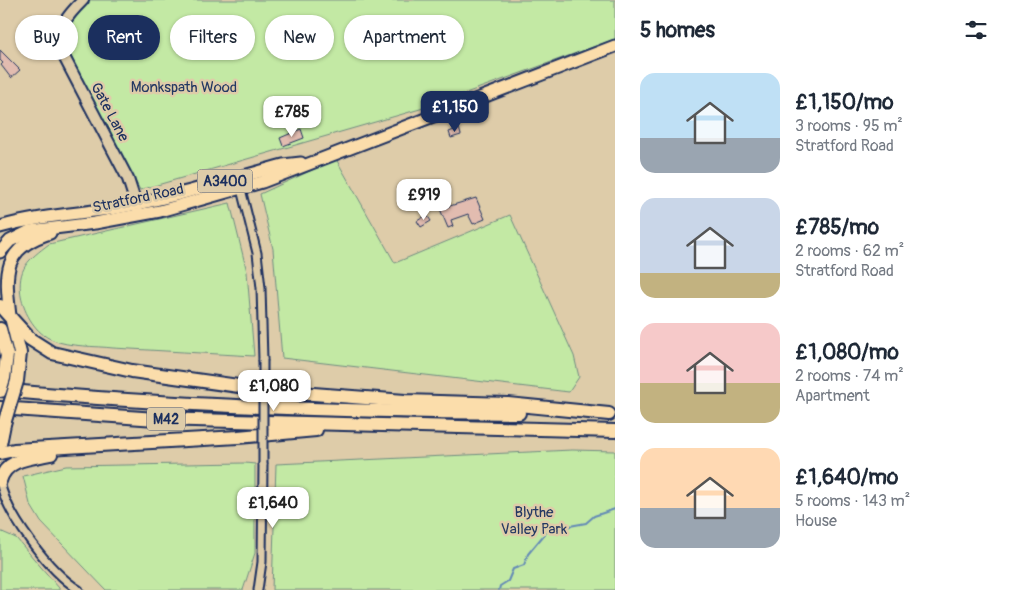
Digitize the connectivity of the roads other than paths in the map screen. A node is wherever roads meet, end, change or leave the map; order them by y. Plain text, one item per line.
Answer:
1 (82, 0) edge
2 (615, 46) edge
3 (240, 182) junction
4 (138, 209) junction
5 (95, 223) junction
6 (0, 228) edge
7 (0, 252) edge
8 (0, 306) edge
9 (3, 325) edge
10 (1, 386) edge
11 (0, 408) edge
12 (612, 414) edge
13 (332, 424) junction
14 (615, 431) edge
15 (0, 444) edge
16 (84, 447) junction
17 (0, 453) edge
18 (0, 480) edge
19 (79, 590) edge
20 (258, 590) edge

1 - 4 street, Gate Lane
2 - 3 main road, Stratford Road / A3400
3 - 4 main road, Stratford Road / A3400
3 - 20 street, bridge
4 - 5 main road, Stratford Road / A3400
4 - 6 main road, Stratford Road / A3400
5 - 7 main road, Stratford Road / A3400
5 - 9 main road
8 - 9 highway
9 - 10 highway
9 - 12 highway
9 - 15 highway, bridge
10 - 12 highway, M42
11 - 13 highway, M42
13 - 14 highway, M42
13 - 16 highway
16 - 17 highway
16 - 18 highway
18 - 19 street

